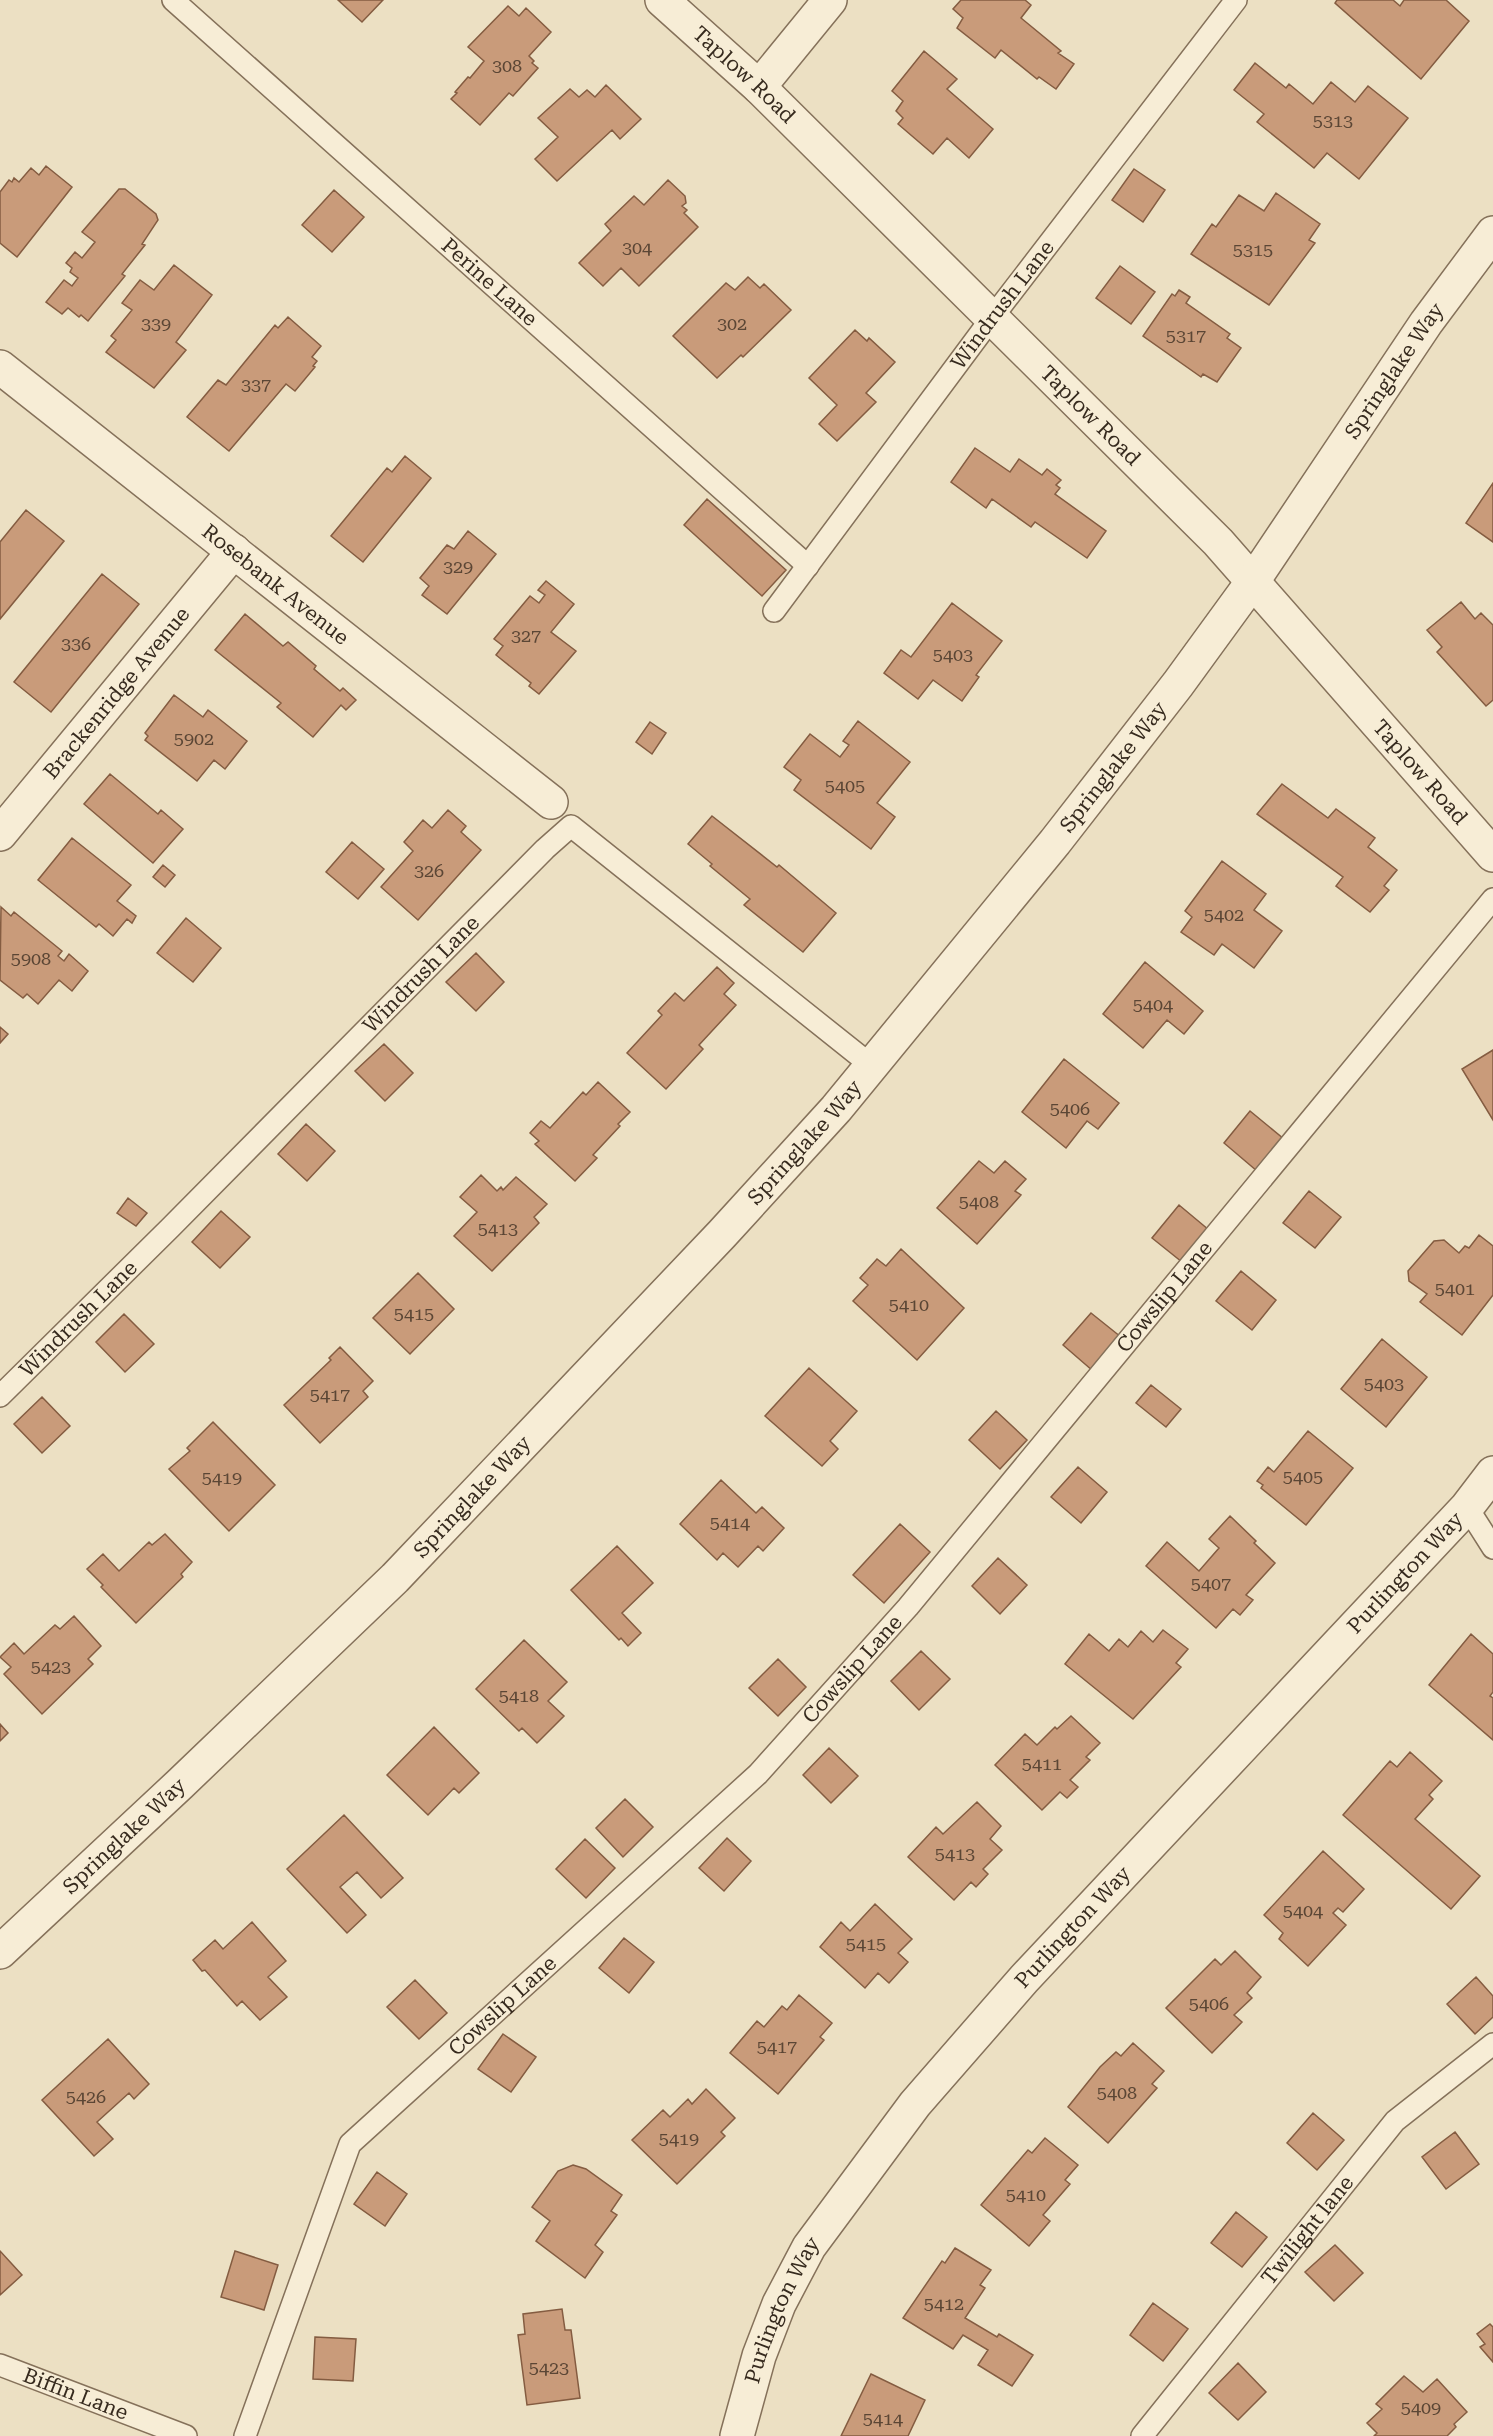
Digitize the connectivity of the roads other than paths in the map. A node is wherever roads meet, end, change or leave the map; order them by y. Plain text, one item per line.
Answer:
1 (173, 0) edge
2 (662, 0) edge
3 (830, 0) edge
4 (1236, 0) edge
5 (759, 87) junction
6 (1493, 233) edge
7 (991, 318) junction
8 (0, 367) edge
9 (234, 551) junction
10 (808, 566) junction
11 (1253, 581) junction
12 (774, 611) dead end
13 (551, 802) dead end
14 (0, 834) edge
15 (1493, 855) edge
16 (1493, 899) edge
17 (872, 1066) junction
18 (0, 1396) edge
19 (1493, 1473) edge
20 (1467, 1507) junction
21 (1493, 1548) edge
22 (0, 1952) edge
23 (1493, 2044) edge
24 (0, 2365) edge
25 (186, 2436) edge
26 (245, 2436) edge
27 (737, 2436) edge
28 (1142, 2436) edge

1 - 10 lane, Perine Lane
2 - 5 street, Taplow Road
3 - 5 street
4 - 7 lane, Windrush Lane
5 - 7 street, Taplow Road
6 - 11 street, Springlake Way
7 - 10 lane, Windrush Lane
7 - 11 street, Taplow Road
8 - 9 street, Rosebank Avenue
9 - 13 street, Rosebank Avenue
9 - 14 street, Brackenridge Avenue
10 - 12 lane, Windrush Lane
11 - 15 street, Taplow Road
11 - 17 street, Springlake Way
16 - 26 lane, Cowslip Lane
17 - 18 lane, Windrush Lane
17 - 22 street, Springlake Way
19 - 20 street, Purlington Way
20 - 21 lane
20 - 27 street, Purlington Way
23 - 28 lane, Twilight lane
24 - 25 lane, Biffin Lane

